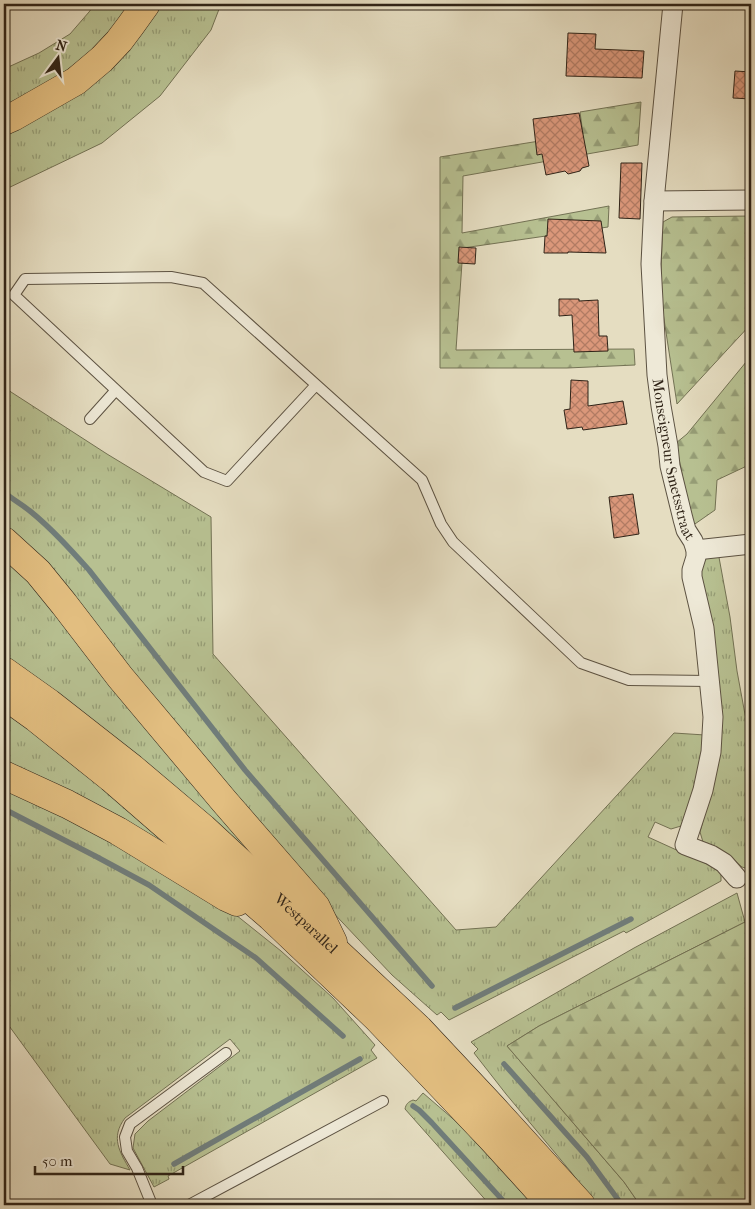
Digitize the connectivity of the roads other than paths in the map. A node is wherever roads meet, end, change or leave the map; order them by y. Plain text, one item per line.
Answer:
1 (146, 4) edge
2 (673, 4) edge
3 (4, 121) edge
4 (751, 200) edge
5 (654, 201) junction
6 (316, 385) junction
7 (116, 390) junction
8 (90, 419) dead end
9 (4, 541) edge
10 (751, 544) edge
11 (696, 550) junction
12 (4, 671) edge
13 (709, 681) junction
14 (4, 695) edge
15 (4, 775) edge
16 (737, 878) dead end
17 (271, 917) junction
18 (339, 954) junction
19 (424, 1050) junction
20 (226, 1053) dead end
21 (383, 1101) dead end
22 (152, 1205) edge
23 (189, 1205) edge
24 (552, 1205) edge
25 (581, 1205) edge

1 - 3 main road
2 - 5 street, Monseigneur Smetsstraat
4 - 5 street
5 - 11 street, Monseigneur Smetsstraat
6 - 7 lane
6 - 7 lane
6 - 13 lane
7 - 8 lane
9 - 18 main road
10 - 11 street
11 - 13 street, Monseigneur Smetsstraat
12 - 18 main road, Westparallel
13 - 16 street, Monseigneur Smetsstraat
14 - 17 main road, Westparallel
15 - 17 main road
17 - 19 main road, Westparallel
18 - 19 main road, Westparallel
19 - 24 main road, Westparallel
19 - 25 main road, Westparallel
20 - 22 lane
21 - 23 lane

